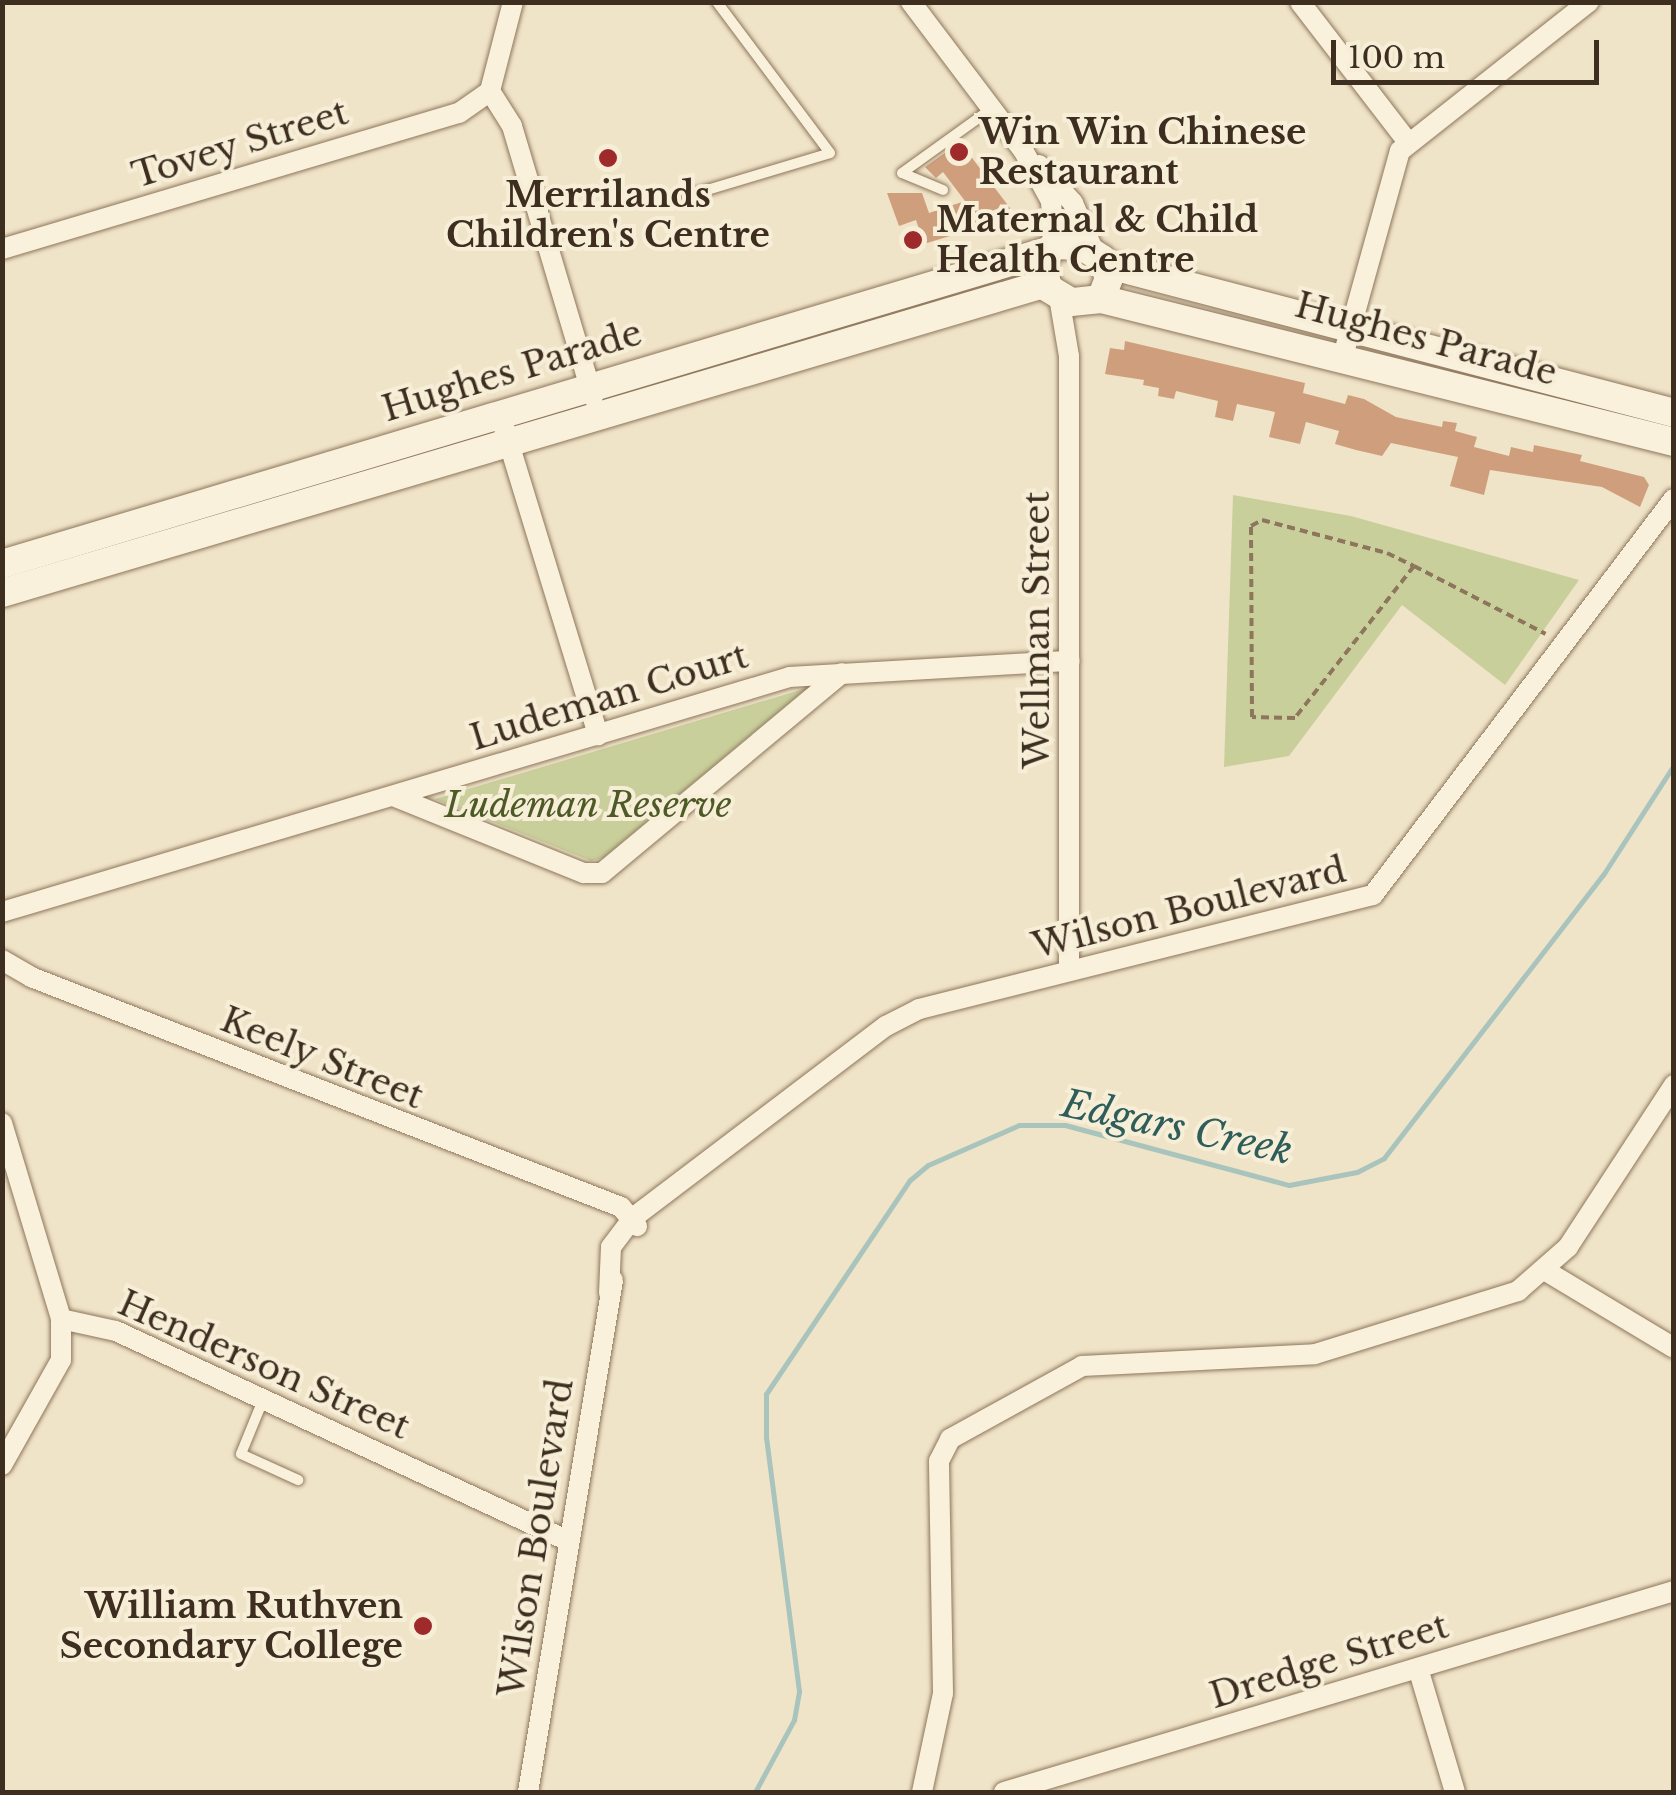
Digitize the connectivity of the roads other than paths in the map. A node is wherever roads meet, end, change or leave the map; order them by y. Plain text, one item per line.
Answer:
1 (512, 2) edge
2 (718, 2) edge
3 (911, 2) edge
4 (1300, 2) edge
5 (1589, 2) edge
6 (490, 91) junction
7 (991, 109) junction
8 (1408, 142) junction
9 (1023, 150) junction
10 (943, 190) dead end
11 (687, 196) dead end
12 (1049, 248) junction
13 (2, 249) edge
14 (1100, 259) junction
15 (1073, 296) junction
16 (1347, 343) junction
17 (594, 400) junction
18 (1674, 413) edge
19 (504, 427) junction
20 (1674, 442) edge
21 (1674, 499) edge
22 (2, 564) edge
23 (3, 591) edge
24 (1070, 661) junction
25 (847, 670) junction
26 (598, 734) junction
27 (393, 796) junction
28 (1070, 904) junction
29 (25, 908) junction
30 (2, 912) edge
31 (2, 925) edge
32 (2, 960) edge
33 (1092, 965) junction
34 (1069, 971) junction
35 (31, 977) junction
36 (2, 978) edge
37 (1674, 1084) edge
38 (2, 1123) edge
39 (633, 1224) junction
40 (1546, 1270) junction
41 (61, 1319) junction
42 (1674, 1348) edge
43 (264, 1399) junction
44 (2, 1465) edge
45 (298, 1480) dead end
46 (568, 1541) junction
47 (1674, 1590) edge
48 (1418, 1668) junction
49 (528, 1792) edge
50 (922, 1792) edge
51 (1004, 1792) edge
52 (1455, 1792) edge

1 - 6 street
2 - 11 lane
3 - 7 street
4 - 8 street
5 - 8 street
6 - 13 street, Tovey Street
6 - 17 street
7 - 9 street
7 - 10 lane
8 - 16 street
9 - 12 street
9 - 14 street
12 - 14 street, Hughes Parade
12 - 15 street
12 - 17 street, Hughes Parade
14 - 15 street
14 - 16 street, Hughes Parade
15 - 16 street, Hughes Parade
15 - 17 street, Hughes Parade
15 - 24 street, Wellman Street
16 - 18 street, Hughes Parade
16 - 20 street, Hughes Parade
17 - 19 street, Hughes Parade
19 - 22 street, Hughes Parade
19 - 23 street, Hughes Parade
19 - 26 street
21 - 33 street, Wilson Boulevard
24 - 25 street, Ludeman Court
24 - 28 street, Wellman Street
25 - 26 street, Ludeman Court
25 - 27 street
26 - 27 street, Ludeman Court
27 - 29 street, Ludeman Court
28 - 33 street, Wellman Street
28 - 34 street, Wellman Street
29 - 30 street, Ludeman Court
29 - 31 street, Ludeman Court
32 - 35 street, Keely Street
33 - 34 street, Wilson Boulevard
34 - 39 street, Wilson Boulevard
35 - 36 street, Keely Street
35 - 39 street, Keely Street
37 - 40 street
38 - 41 street, Henderson Street
39 - 46 street, Wilson Boulevard
40 - 42 street
40 - 50 street
41 - 43 street, Henderson Street
41 - 44 street
43 - 45 lane
43 - 46 street, Henderson Street
46 - 49 street, Wilson Boulevard
47 - 48 street, Dredge Street
48 - 51 street, Dredge Street
48 - 52 street

